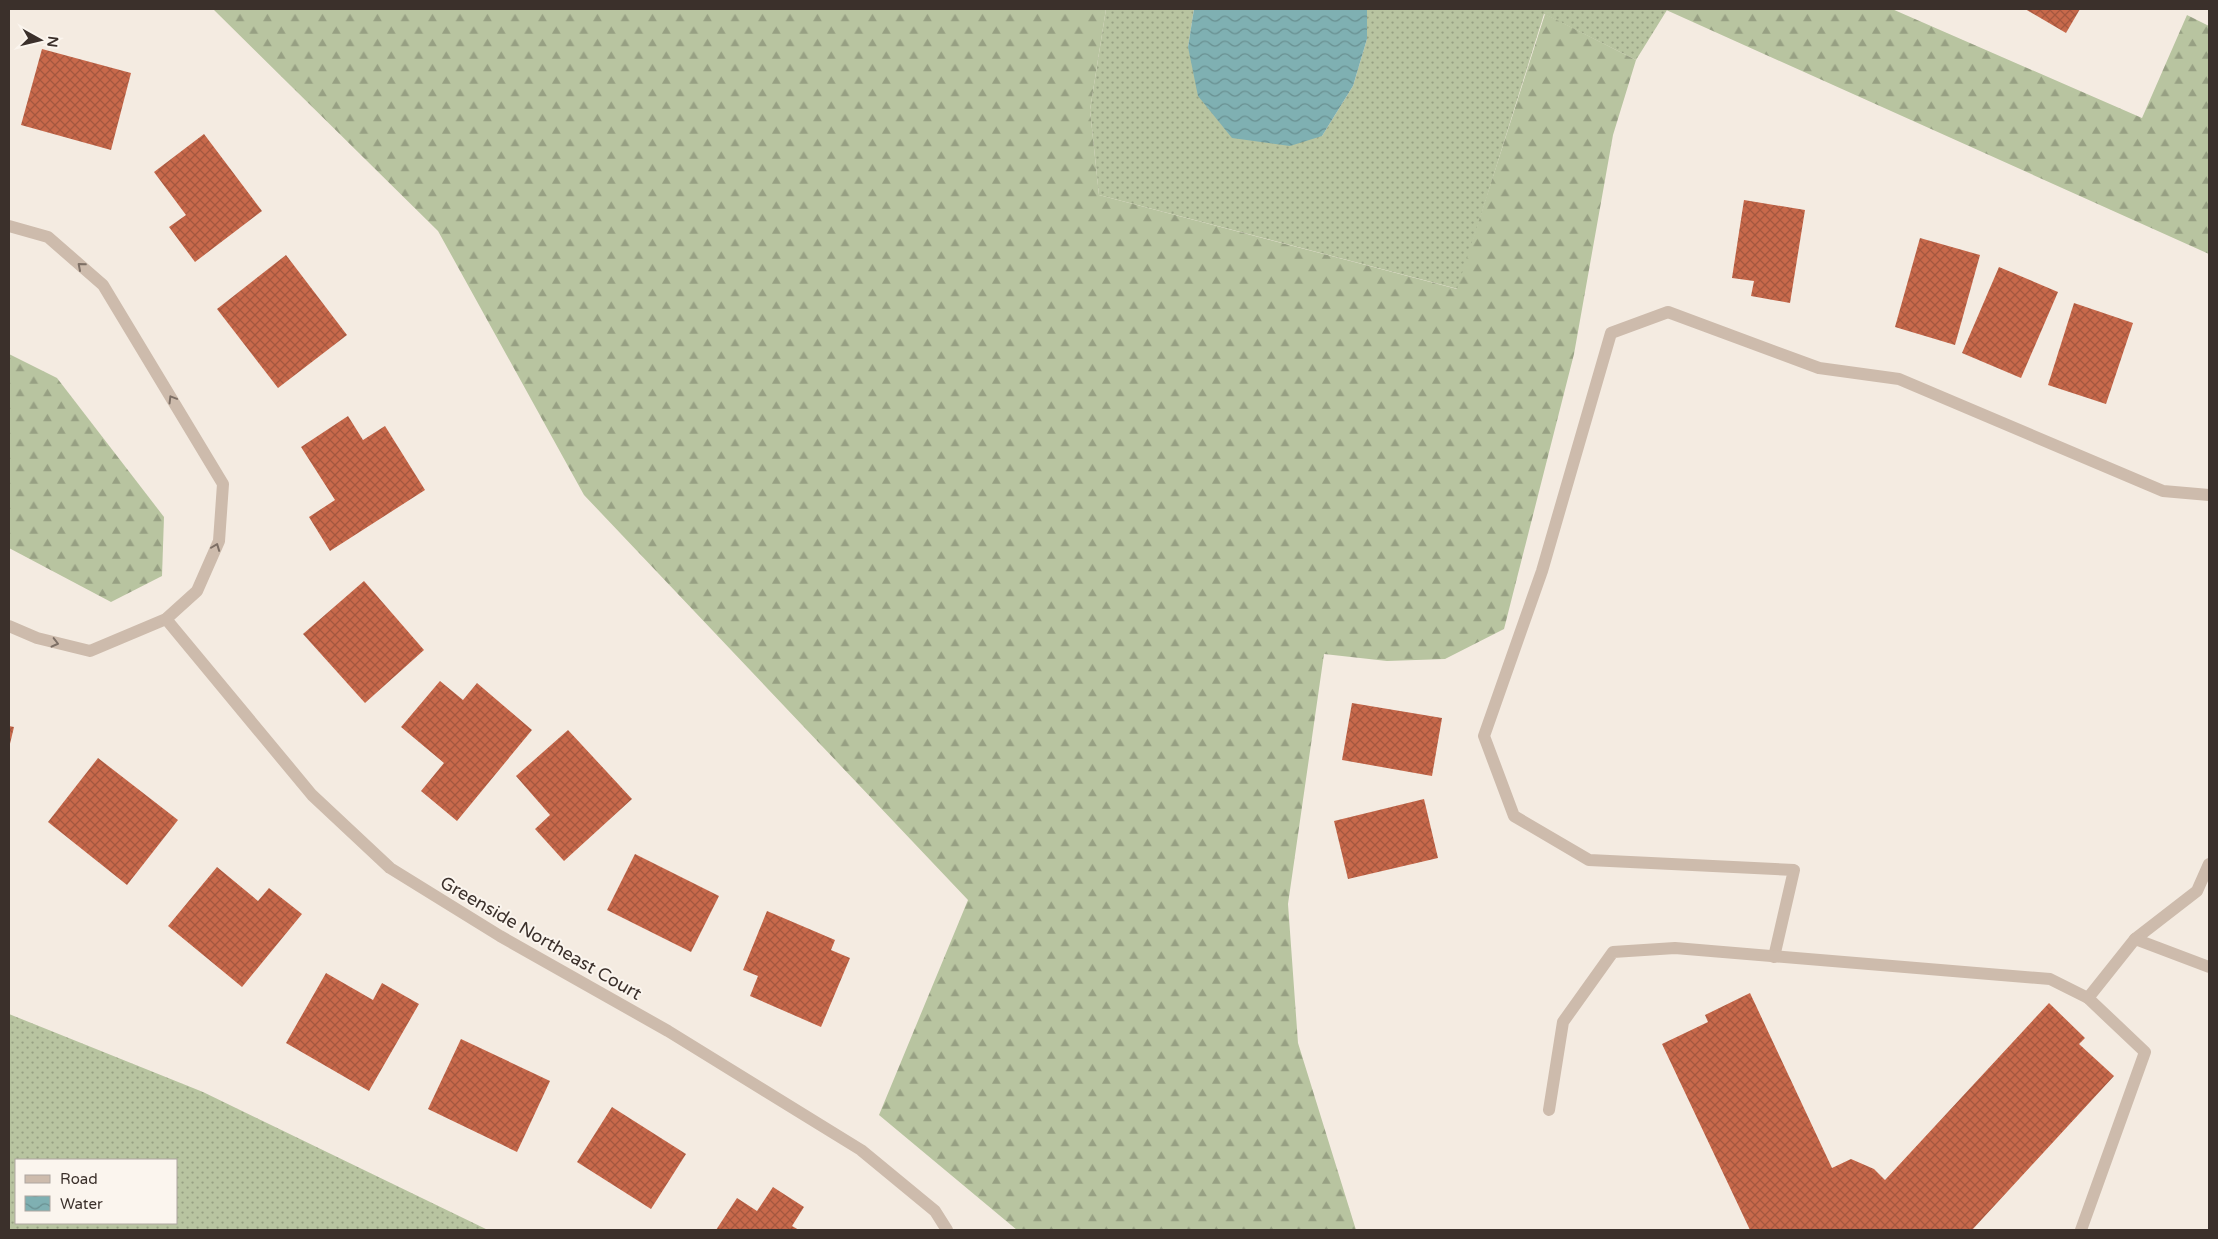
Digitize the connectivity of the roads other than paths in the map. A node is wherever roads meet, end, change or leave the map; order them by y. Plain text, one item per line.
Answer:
1 (9, 226) edge
2 (2209, 495) edge
3 (166, 619) junction
4 (9, 626) edge
5 (2209, 864) edge
6 (2135, 939) junction
7 (1774, 957) junction
8 (2209, 968) edge
9 (2088, 998) junction
10 (1549, 1110) dead end
11 (948, 1230) edge
12 (2081, 1230) edge

3 -> 1 street
2 - 7 street
4 -> 3 street
3 - 11 street, Greenside Northeast Court
5 - 6 street
6 - 8 street
6 - 9 street
7 - 9 street
7 - 10 street
9 - 12 street

